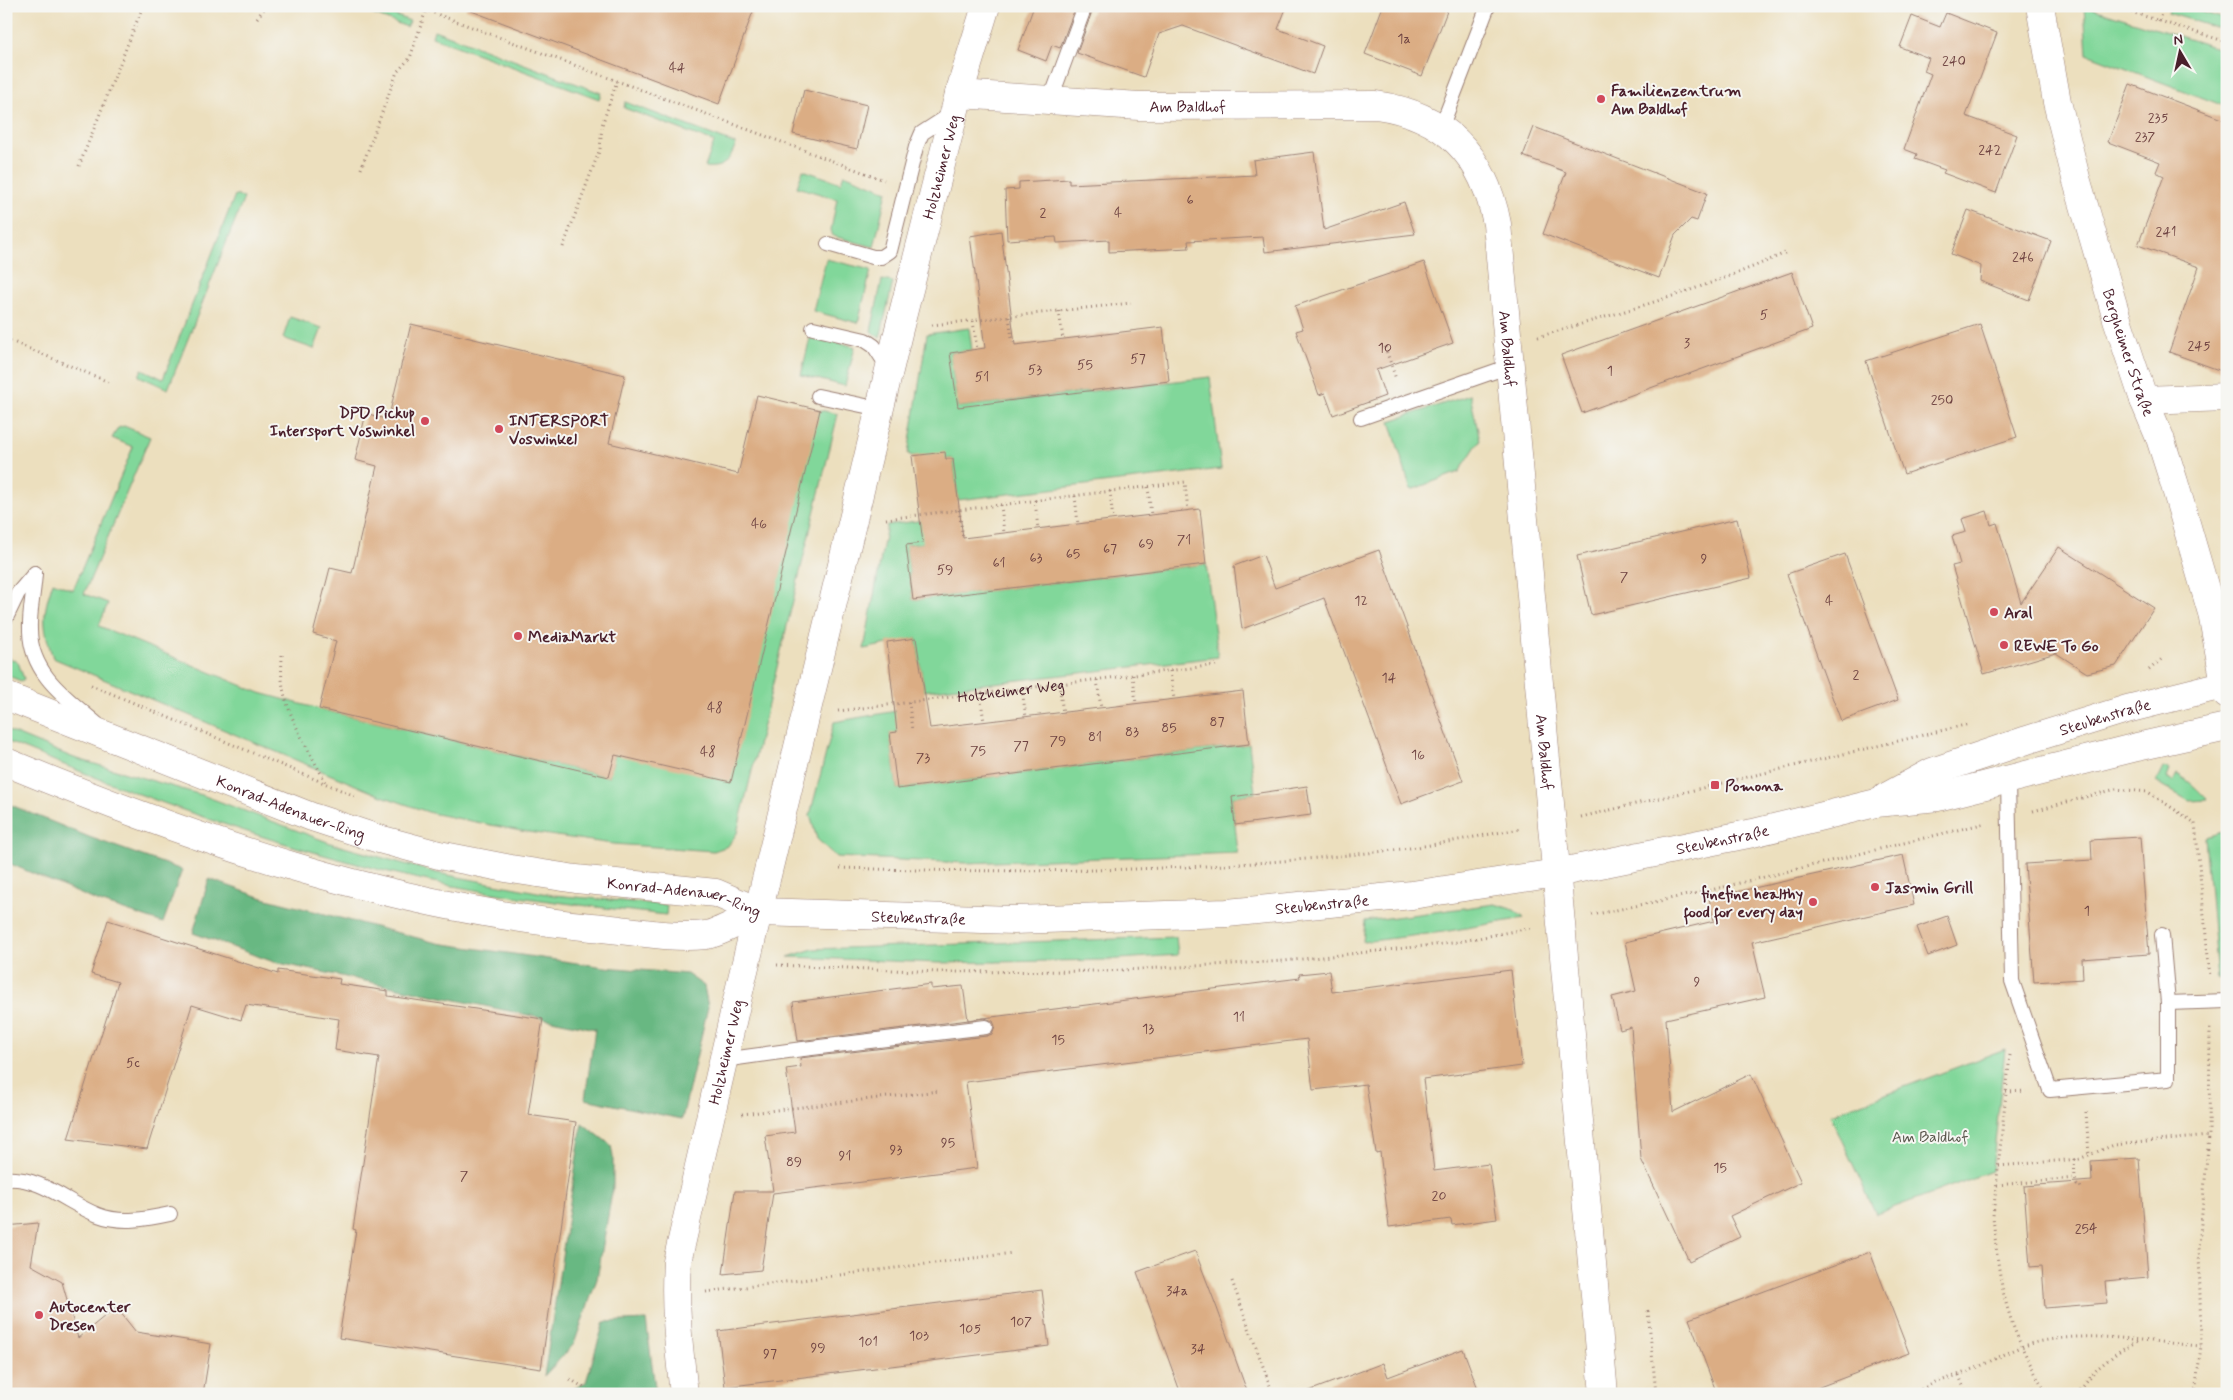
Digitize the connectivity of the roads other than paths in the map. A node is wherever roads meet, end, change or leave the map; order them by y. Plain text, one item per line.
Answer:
1 (986, 6) edge
2 (1085, 6) edge
3 (1488, 6) edge
4 (2040, 6) edge
5 (1050, 101) junction
6 (956, 103) junction
7 (1442, 128) junction
8 (828, 244) dead end
9 (813, 328) dead end
10 (1509, 356) junction
11 (889, 370) junction
12 (818, 396) dead end
13 (2227, 397) edge
14 (2144, 400) junction
15 (880, 409) junction
16 (1361, 418) dead end
17 (6, 618) edge
18 (2226, 688) edge
19 (6, 696) edge
20 (2227, 727) edge
21 (116, 740) junction
22 (6, 762) edge
23 (2008, 780) junction
24 (1876, 803) junction
25 (1556, 873) junction
26 (760, 912) junction
27 (2162, 935) dead end
28 (2227, 1001) edge
29 (2168, 1003) junction
30 (986, 1027) dead end
31 (723, 1060) junction
32 (6, 1180) edge
33 (170, 1214) dead end
34 (684, 1394) edge
35 (1604, 1394) edge

1 - 6 main road, Holzheimer Weg
2 - 5 lane
3 - 7 lane
4 - 14 main road, Bergheimer Straße
5 - 6 main road, Am Baldhof
5 - 7 main road, Am Baldhof
6 - 8 lane
6 - 11 main road, Holzheimer Weg
7 - 10 main road, Am Baldhof
9 - 11 lane
10 - 16 lane
10 - 25 main road, Am Baldhof
11 - 15 main road, Holzheimer Weg
12 - 15 lane
13 - 14 main road
14 - 18 main road, Bergheimer Straße
15 - 26 main road, Holzheimer Weg
17 - 21 lane
18 - 24 main road, Steubenstraße
19 - 21 main road, Konrad-Adenauer-Ring
20 - 23 main road, Steubenstraße
21 - 26 main road, Konrad-Adenauer-Ring
22 - 26 main road, Konrad-Adenauer-Ring
23 - 24 main road, Steubenstraße
23 - 29 lane
24 - 25 main road, Steubenstraße
25 - 26 main road, Steubenstraße
25 - 35 main road, Am Baldhof
26 - 31 main road, Holzheimer Weg
27 - 29 lane
28 - 29 lane
30 - 31 lane
31 - 34 main road, Holzheimer Weg
32 - 33 lane

